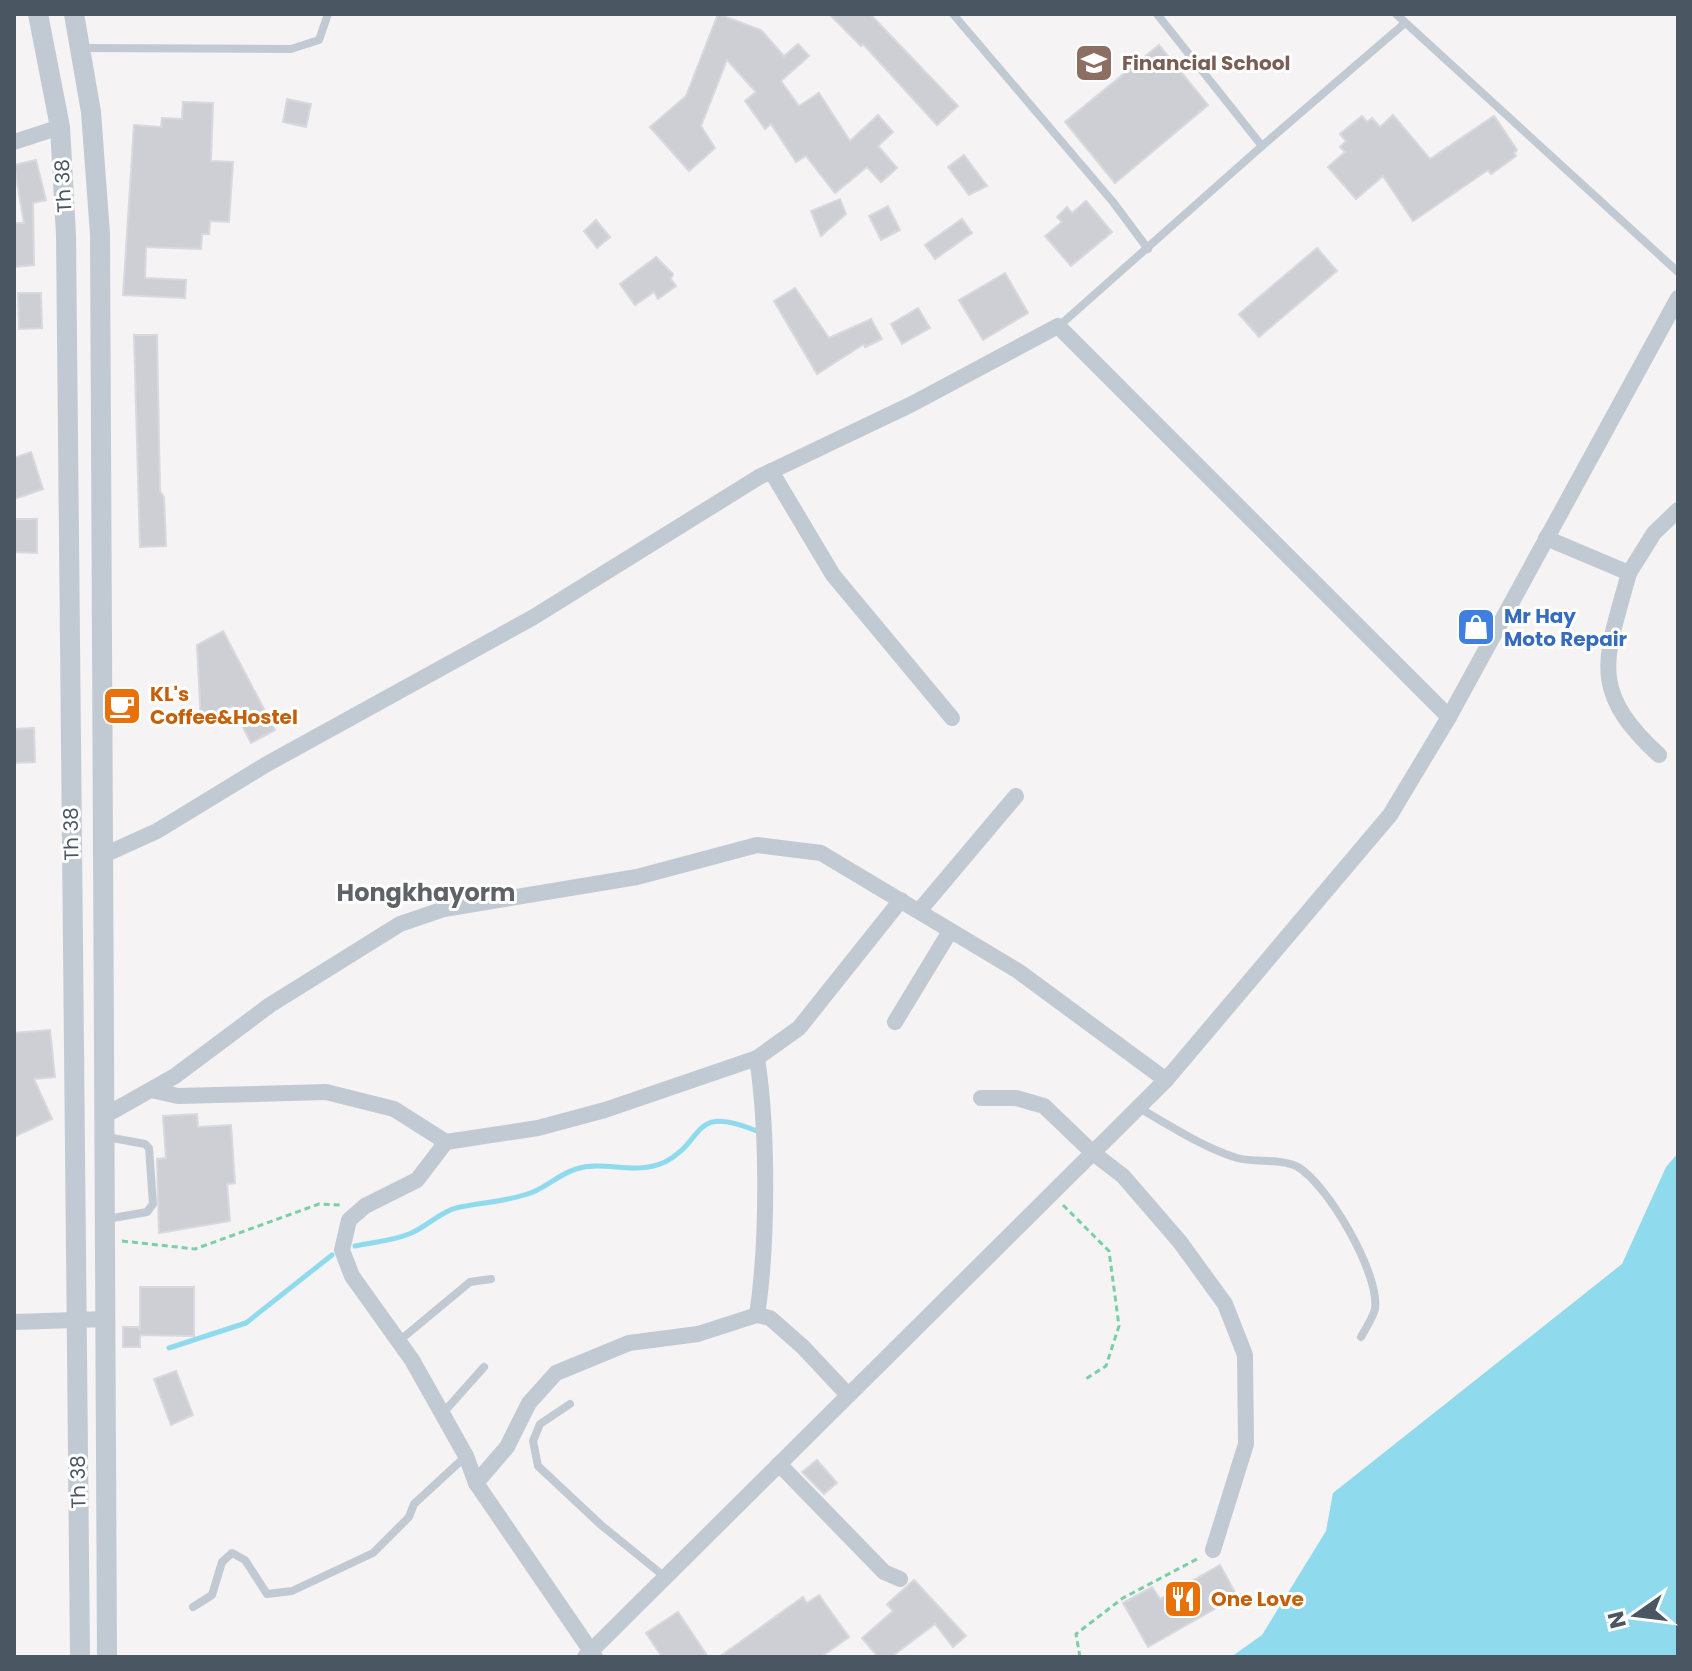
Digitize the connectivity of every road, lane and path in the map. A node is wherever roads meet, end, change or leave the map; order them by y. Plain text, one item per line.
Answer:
1 (38, 14) edge
2 (74, 14) edge
3 (328, 14) edge
4 (953, 14) edge
5 (1157, 14) edge
6 (1396, 14) edge
7 (1405, 23) junction
8 (81, 48) junction
9 (86, 73) junction
10 (53, 78) junction
11 (60, 127) junction
12 (14, 142) edge
13 (1262, 146) junction
14 (1148, 249) junction
15 (1678, 272) edge
16 (1678, 298) edge
17 (1058, 326) junction
18 (771, 471) junction
19 (1678, 510) edge
20 (1546, 538) junction
21 (1629, 573) junction
22 (1449, 717) junction
23 (952, 718) dead end
24 (1659, 755) dead end
25 (1016, 796) dead end
26 (104, 855) junction
27 (901, 900) junction
28 (919, 911) junction
29 (949, 933) junction
30 (895, 1022) dead end
31 (757, 1058) junction
32 (1166, 1080) junction
33 (151, 1090) junction
34 (981, 1098) dead end
35 (1138, 1107) junction
36 (106, 1115) junction
37 (107, 1137) junction
38 (446, 1142) junction
39 (1093, 1153) junction
40 (1052, 1194) junction
41 (365, 1206) junction
42 (106, 1229) junction
43 (491, 1279) dead end
44 (757, 1315) junction
45 (75, 1319) junction
46 (106, 1319) junction
47 (14, 1322) edge
48 (1361, 1337) dead end
49 (399, 1341) junction
50 (484, 1367) dead end
51 (1084, 1380) dead end
52 (848, 1395) junction
53 (570, 1404) dead end
54 (442, 1414) junction
55 (466, 1456) junction
56 (779, 1464) junction
57 (476, 1483) junction
58 (1213, 1550) joint
59 (665, 1577) junction
60 (900, 1579) dead end
61 (193, 1607) dead end
62 (591, 1655) edge
63 (80, 1657) edge
64 (107, 1657) edge
65 (1080, 1657) edge

1 - 10 street, Th 38
2 - 8 street, Th 38
3 - 8 lane
4 - 14 lane
5 - 13 lane
6 - 7 lane
7 - 13 lane
7 - 15 lane
8 - 9 street, Th 38
9 - 10 street
9 - 26 street, Th 38
10 - 11 street, Th 38
11 - 12 street
11 - 45 street, Th 38
13 - 14 lane
14 - 17 lane
16 - 20 street
17 - 18 street
17 - 22 street
18 - 23 street
18 - 26 street
19 - 21 street
20 - 21 street
20 - 22 street
21 - 24 street
22 - 32 street
25 - 28 street
26 - 36 street, Th 38
27 - 28 street
27 - 31 street
27 - 33 street
28 - 29 street
29 - 30 street
29 - 32 street
31 - 38 street
31 - 44 street
32 - 35 street
33 - 36 street
33 - 38 street
34 - 39 street
35 - 39 street
35 - 48 lane
36 - 37 street, Th 38
37 - 42 street, Th 38
37 - 42 lane
38 - 41 street
39 - 40 street
39 - 58 street
40 - 51 path
40 - 52 street
41 - 42 path
41 - 49 street
42 - 46 street, Th 38
43 - 49 lane
44 - 52 street
44 - 57 street
45 - 46 street
45 - 47 street
45 - 63 street, Th 38
46 - 64 street, Th 38
49 - 54 street
50 - 54 lane
52 - 56 street
53 - 59 lane
54 - 55 street
55 - 57 street
55 - 61 lane
56 - 59 street
56 - 60 street
57 - 62 street
58 - 65 path
59 - 62 street

